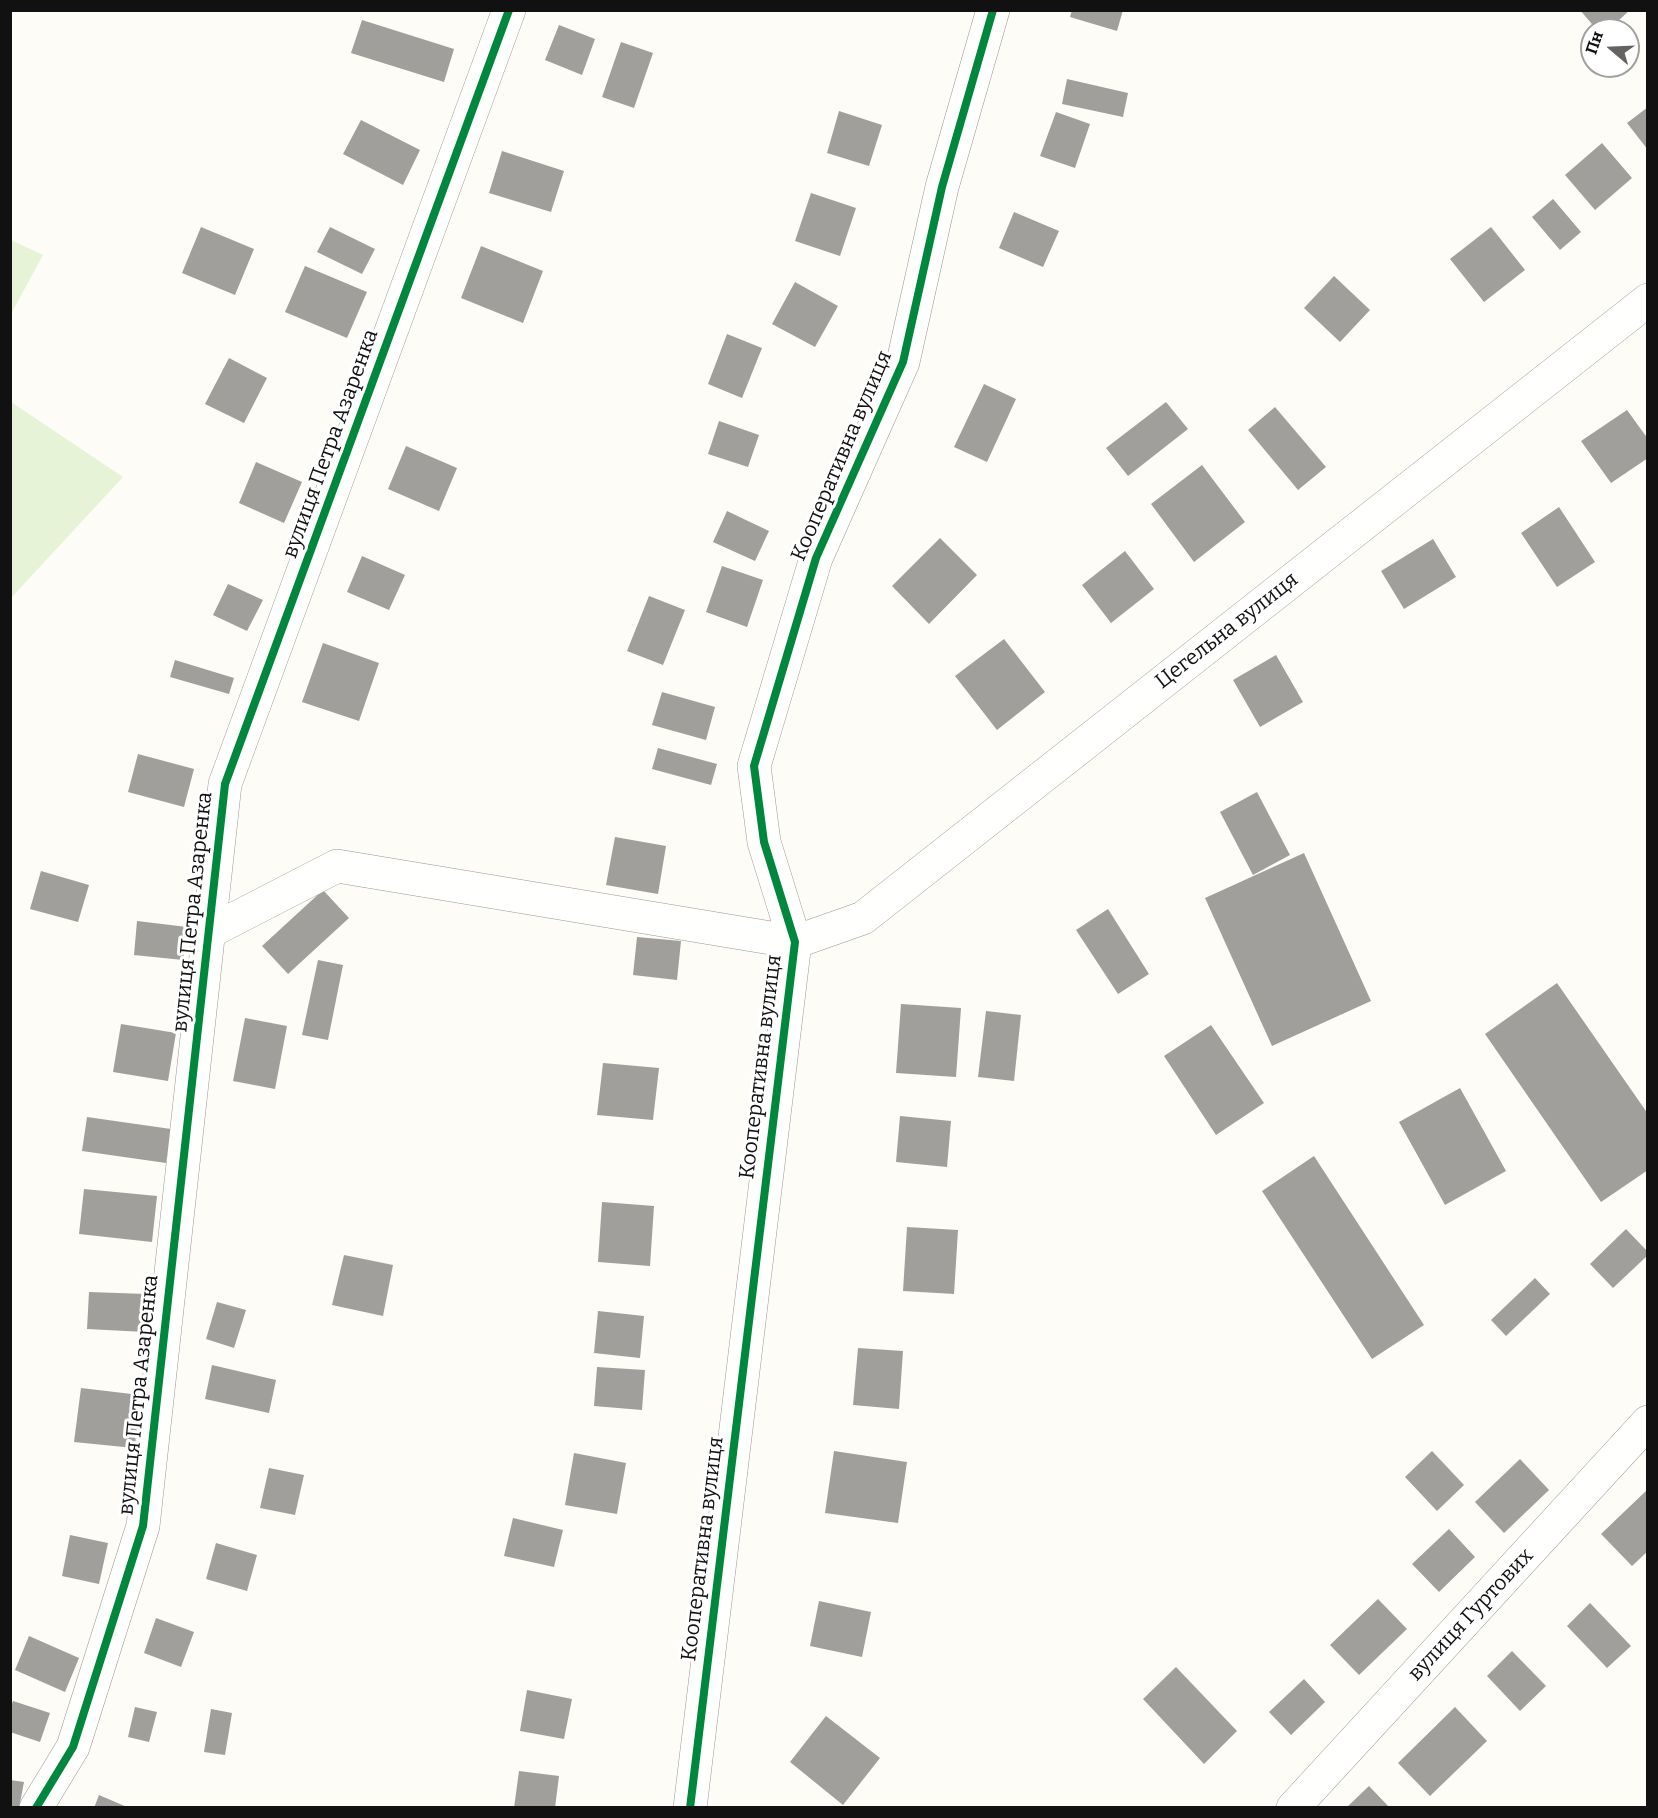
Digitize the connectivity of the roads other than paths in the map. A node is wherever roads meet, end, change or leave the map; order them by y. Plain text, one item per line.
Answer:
1 (509, 10) edge
2 (993, 10) edge
3 (1647, 300) edge
4 (209, 932) junction
5 (795, 942) junction
6 (1647, 1422) edge
7 (36, 1808) edge
8 (690, 1808) edge
9 (1293, 1808) edge

1 - 4 street, вулиця Петра Азаренка
2 - 5 street, Кооперативна вулиця
3 - 5 street, Цегельна вулиця
4 - 5 street
4 - 7 street, вулиця Петра Азаренка
5 - 8 street, Кооперативна вулиця
6 - 9 street, вулиця Гуртових

